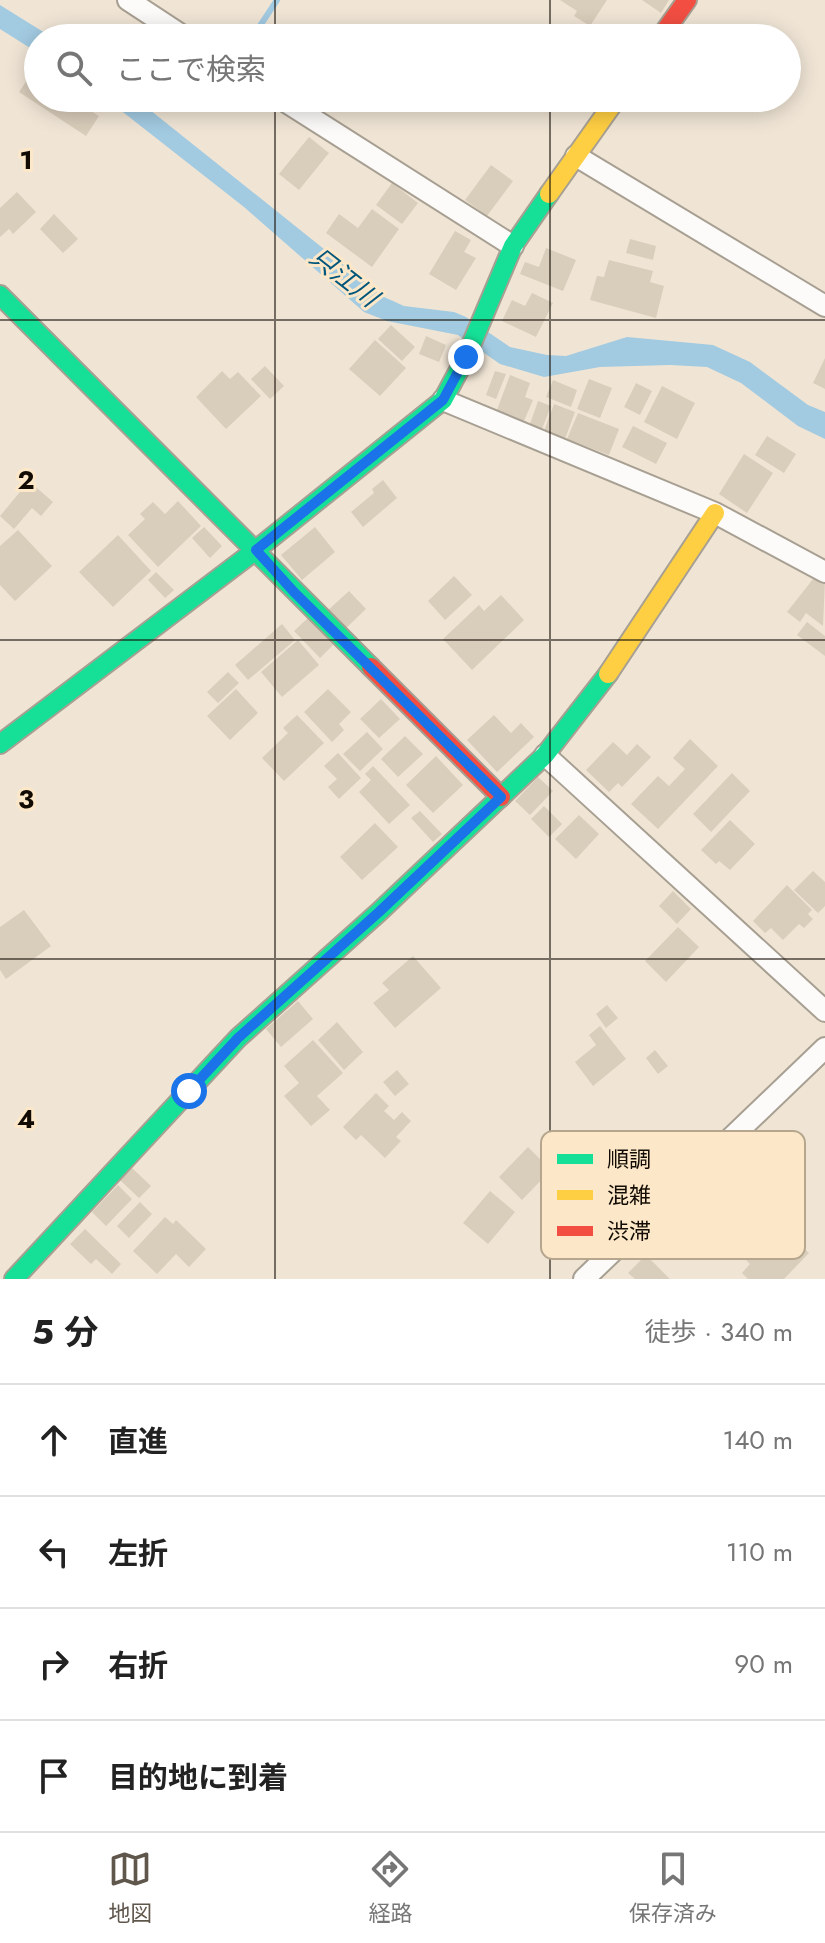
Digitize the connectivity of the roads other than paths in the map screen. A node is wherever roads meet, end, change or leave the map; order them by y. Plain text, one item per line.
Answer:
1 (128, 0) edge
2 (687, 0) edge
3 (165, 24) edge
4 (670, 24) edge
5 (302, 112) edge
6 (607, 112) edge
7 (576, 156) junction
8 (513, 246) junction
9 (0, 295) edge
10 (825, 306) edge
11 (443, 400) junction
12 (715, 513) junction
13 (256, 550) junction
14 (825, 572) edge
15 (0, 744) edge
16 (545, 755) junction
17 (501, 797) junction
18 (825, 1011) edge
19 (825, 1048) edge
20 (738, 1131) edge
21 (605, 1259) edge
22 (14, 1279) edge
23 (584, 1279) edge

1 - 3 street
2 - 4 street
5 - 8 street
6 - 7 street
7 - 8 street
7 - 10 street
8 - 11 street
9 - 13 street
11 - 12 street
11 - 13 street
12 - 14 street
12 - 16 street
13 - 15 street
13 - 17 street
16 - 17 street
16 - 18 street
17 - 22 street
19 - 20 street
21 - 23 street

